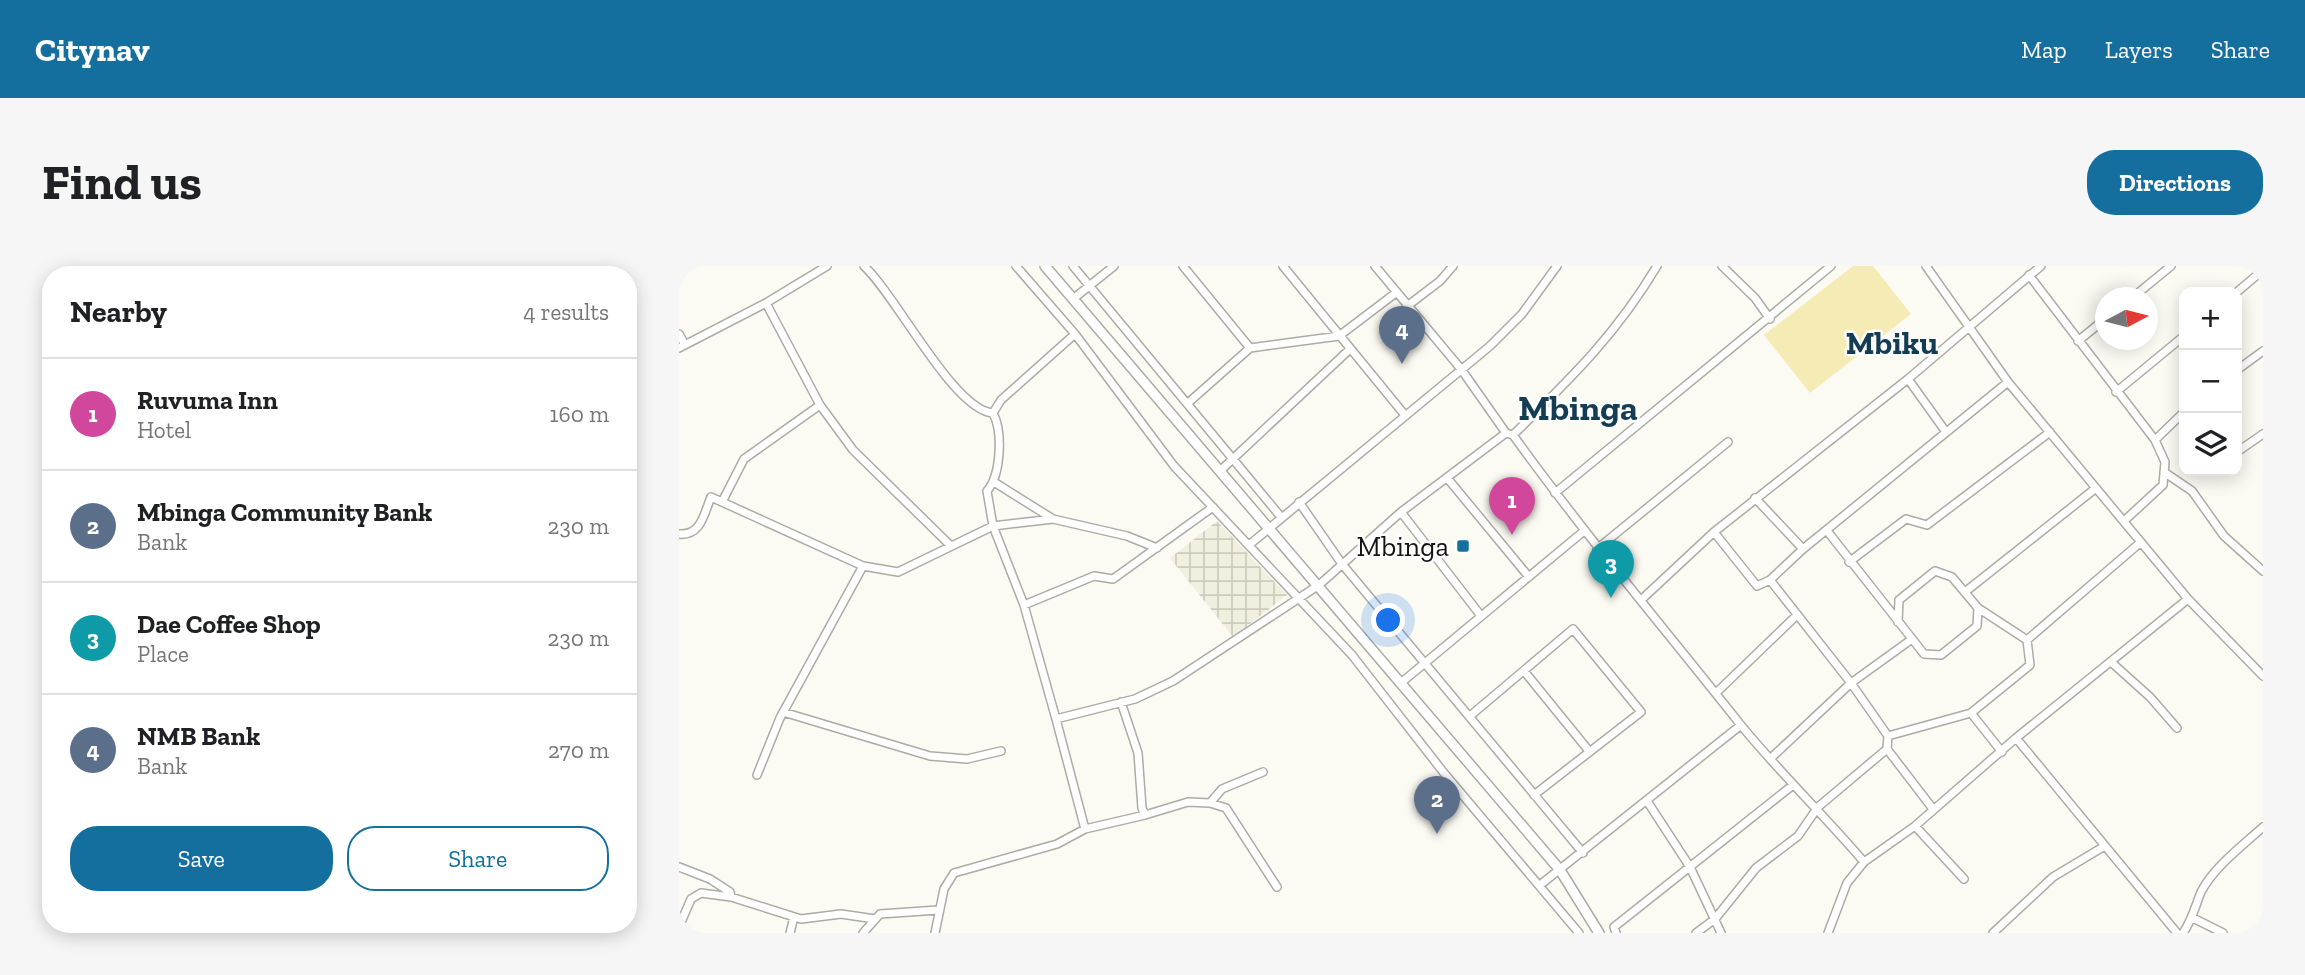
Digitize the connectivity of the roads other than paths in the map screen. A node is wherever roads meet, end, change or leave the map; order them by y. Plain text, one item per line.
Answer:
1 (827, 266) edge
2 (864, 266) edge
3 (1016, 266) edge
4 (1045, 266) edge
5 (1073, 266) edge
6 (1115, 266) edge
7 (1183, 266) edge
8 (1283, 266) edge
9 (1375, 266) edge
10 (1453, 266) edge
11 (1557, 266) edge
12 (1657, 266) edge
13 (1722, 266) edge
14 (1831, 266) edge
15 (1926, 266) edge
16 (2041, 266) edge
17 (2171, 266) edge
18 (2263, 270) edge
19 (2029, 275) junction
20 (1089, 286) junction
21 (2145, 287) edge
22 (2242, 288) edge
23 (1397, 292) junction
24 (1073, 299) junction
25 (766, 303) junction
26 (1406, 307) junction
27 (1770, 319) junction
28 (2095, 327) edge
29 (1968, 330) junction
30 (679, 334) edge
31 (1075, 334) junction
32 (1339, 336) junction
33 (2179, 339) edge
34 (2078, 341) junction
35 (682, 346) edge
36 (1250, 348) junction
37 (1350, 349) junction
38 (2263, 351) edge
39 (2242, 366) edge
40 (1461, 369) junction
41 (1908, 379) junction
42 (2008, 382) junction
43 (2116, 392) junction
44 (1188, 402) junction
45 (820, 405) junction
46 (993, 413) junction
47 (2183, 413) edge
48 (1404, 414) junction
49 (1946, 432) junction
50 (2050, 432) junction
51 (1510, 434) junction
52 (2263, 434) edge
53 (2155, 440) junction
54 (1728, 442) dead end
55 (2242, 449) edge
56 (1233, 457) junction
57 (1221, 470) junction
58 (2164, 472) junction
59 (1448, 479) junction
60 (995, 482) junction
61 (2096, 488) junction
62 (1555, 493) junction
63 (1755, 498) junction
64 (722, 502) junction
65 (1299, 502) junction
66 (1213, 508) junction
67 (1401, 512) junction
68 (1281, 517) junction
69 (1053, 519) junction
70 (2123, 521) junction
71 (993, 526) junction
72 (1269, 527) junction
73 (1584, 531) junction
74 (1714, 532) junction
75 (1828, 532) junction
76 (679, 534) edge
77 (2141, 542) junction
78 (1249, 545) junction
79 (951, 546) junction
80 (1157, 548) junction
81 (1597, 549) junction
82 (1803, 550) junction
83 (1849, 562) junction
84 (1342, 564) junction
85 (863, 566) junction
86 (2263, 571) edge
87 (1529, 577) junction
88 (1770, 580) junction
89 (1319, 585) junction
90 (1965, 592) junction
91 (1300, 597) junction
92 (2188, 599) junction
93 (1641, 600) junction
94 (1024, 605) junction
95 (1978, 608) junction
96 (1797, 615) junction
97 (1481, 616) junction
98 (1898, 622) junction
99 (1912, 639) junction
100 (2027, 640) junction
101 (1425, 662) junction
102 (2111, 662) junction
103 (1524, 671) junction
104 (2263, 676) edge
105 (1402, 682) junction
106 (1851, 682) junction
107 (1717, 692) junction
108 (1121, 702) junction
109 (783, 712) junction
110 (1971, 713) junction
111 (1470, 716) junction
112 (1056, 719) junction
113 (1741, 724) junction
114 (2177, 728) dead end
115 (1888, 736) junction
116 (2016, 738) junction
117 (1887, 749) junction
118 (1001, 751) dead end
119 (1589, 751) junction
120 (2002, 752) junction
121 (1771, 758) junction
122 (1263, 772) dead end
123 (757, 775) dead end
124 (1793, 785) junction
125 (1534, 795) junction
126 (1647, 801) junction
127 (1210, 803) junction
128 (1818, 807) junction
129 (1933, 809) junction
130 (1145, 815) junction
131 (1915, 826) junction
132 (2263, 827) edge
133 (1085, 829) junction
134 (2103, 847) junction
135 (1583, 853) junction
136 (1864, 862) junction
137 (679, 867) edge
138 (1690, 867) junction
139 (1560, 870) junction
140 (1965, 879) dead end
141 (1540, 885) junction
142 (1277, 887) dead end
143 (731, 897) junction
144 (938, 910) junction
145 (794, 917) junction
146 (2193, 918) junction
147 (875, 919) junction
148 (1715, 919) junction
149 (679, 927) edge
150 (790, 933) edge
151 (863, 933) edge
152 (935, 933) edge
153 (1579, 933) edge
154 (1599, 933) edge
155 (1616, 933) edge
156 (1696, 933) edge
157 (1721, 933) edge
158 (1828, 933) edge
159 (1993, 933) edge
160 (2177, 933) edge
161 (2183, 933) edge
162 (2223, 933) edge

1 - 25 street
2 - 46 street
3 - 31 street
4 - 24 main road
5 - 20 street
6 - 20 street
7 - 36 street
8 - 32 street
9 - 23 street
10 - 26 street
11 - 40 street
12 - 51 street
13 - 27 street
14 - 27 street
15 - 29 street
16 - 19 street
17 - 21 street
18 - 22 street
19 - 29 street
19 - 34 street
20 - 24 street
20 - 44 street
23 - 26 street
23 - 32 street
24 - 57 main road
25 - 35 street
25 - 45 street
26 - 40 street
27 - 62 street
28 - 34 street
29 - 41 street
29 - 42 street
30 - 35 street
31 - 46 street
31 - 66 street
32 - 36 street
32 - 37 street
33 - 43 street
34 - 43 street
36 - 44 street
37 - 48 street
37 - 56 street
38 - 39 street
40 - 48 street
40 - 51 street
41 - 49 street
41 - 63 street
42 - 49 street
42 - 50 street
43 - 53 street
44 - 56 street
45 - 64 street
45 - 79 street
46 - 60 street
47 - 53 street
48 - 65 street
49 - 75 street
50 - 61 street
50 - 83 street
51 - 59 street
51 - 62 street
52 - 55 street
53 - 58 street
54 - 81 street
56 - 57 street
56 - 68 street
57 - 72 main road
58 - 70 street
58 - 86 street
59 - 67 street
59 - 87 street
60 - 69 street
60 - 71 street
61 - 70 street
61 - 90 street
62 - 73 street
63 - 74 street
63 - 82 street
64 - 76 street
64 - 85 street
65 - 68 street
65 - 84 street
66 - 78 street
66 - 80 street
67 - 84 street
67 - 97 street
68 - 72 street
69 - 71 street
69 - 80 street
70 - 77 street
71 - 79 street
71 - 94 street
72 - 78 street
72 - 89 main road
73 - 81 street
73 - 87 street
74 - 88 street
74 - 93 street
75 - 82 street
75 - 83 street
77 - 92 street
77 - 100 street
78 - 91 street
79 - 85 street
80 - 94 street
81 - 93 street
82 - 88 street
83 - 98 street
84 - 89 street
84 - 101 street
85 - 109 street
87 - 97 street
88 - 96 street
89 - 91 street
89 - 105 main road
90 - 95 street
90 - 98 street
91 - 108 street
91 - 141 street
92 - 102 street
92 - 104 street
93 - 107 street
94 - 112 street
95 - 99 street
95 - 100 street
96 - 106 street
96 - 107 street
97 - 101 street
98 - 99 street
99 - 106 street
100 - 110 street
101 - 105 street
101 - 111 street
102 - 114 street
102 - 116 street
103 - 111 street
103 - 119 street
103 - 119 street
105 - 139 main road
106 - 115 street
106 - 121 street
107 - 113 street
108 - 112 street
108 - 130 street
109 - 118 street
109 - 123 street
110 - 115 street
110 - 120 street
111 - 125 street
112 - 133 street
113 - 121 street
113 - 126 street
115 - 117 street
116 - 120 street
116 - 134 street
117 - 128 street
117 - 129 street
119 - 125 street
120 - 129 street
121 - 124 street
122 - 127 street
124 - 128 street
124 - 138 street
125 - 135 street
126 - 135 street
126 - 138 street
127 - 130 street
127 - 142 street
128 - 136 street
128 - 148 street
129 - 131 street
130 - 133 street
131 - 136 street
131 - 140 street
132 - 146 street
133 - 144 street
134 - 159 street
134 - 160 street
135 - 139 street
136 - 158 street
137 - 143 street
138 - 148 street
138 - 155 street
139 - 141 street
139 - 154 main road
141 - 153 street
143 - 145 street
143 - 149 street
144 - 147 street
144 - 152 street
145 - 147 street
145 - 150 street
146 - 161 street
146 - 162 street
147 - 151 street
148 - 156 street
148 - 157 street

